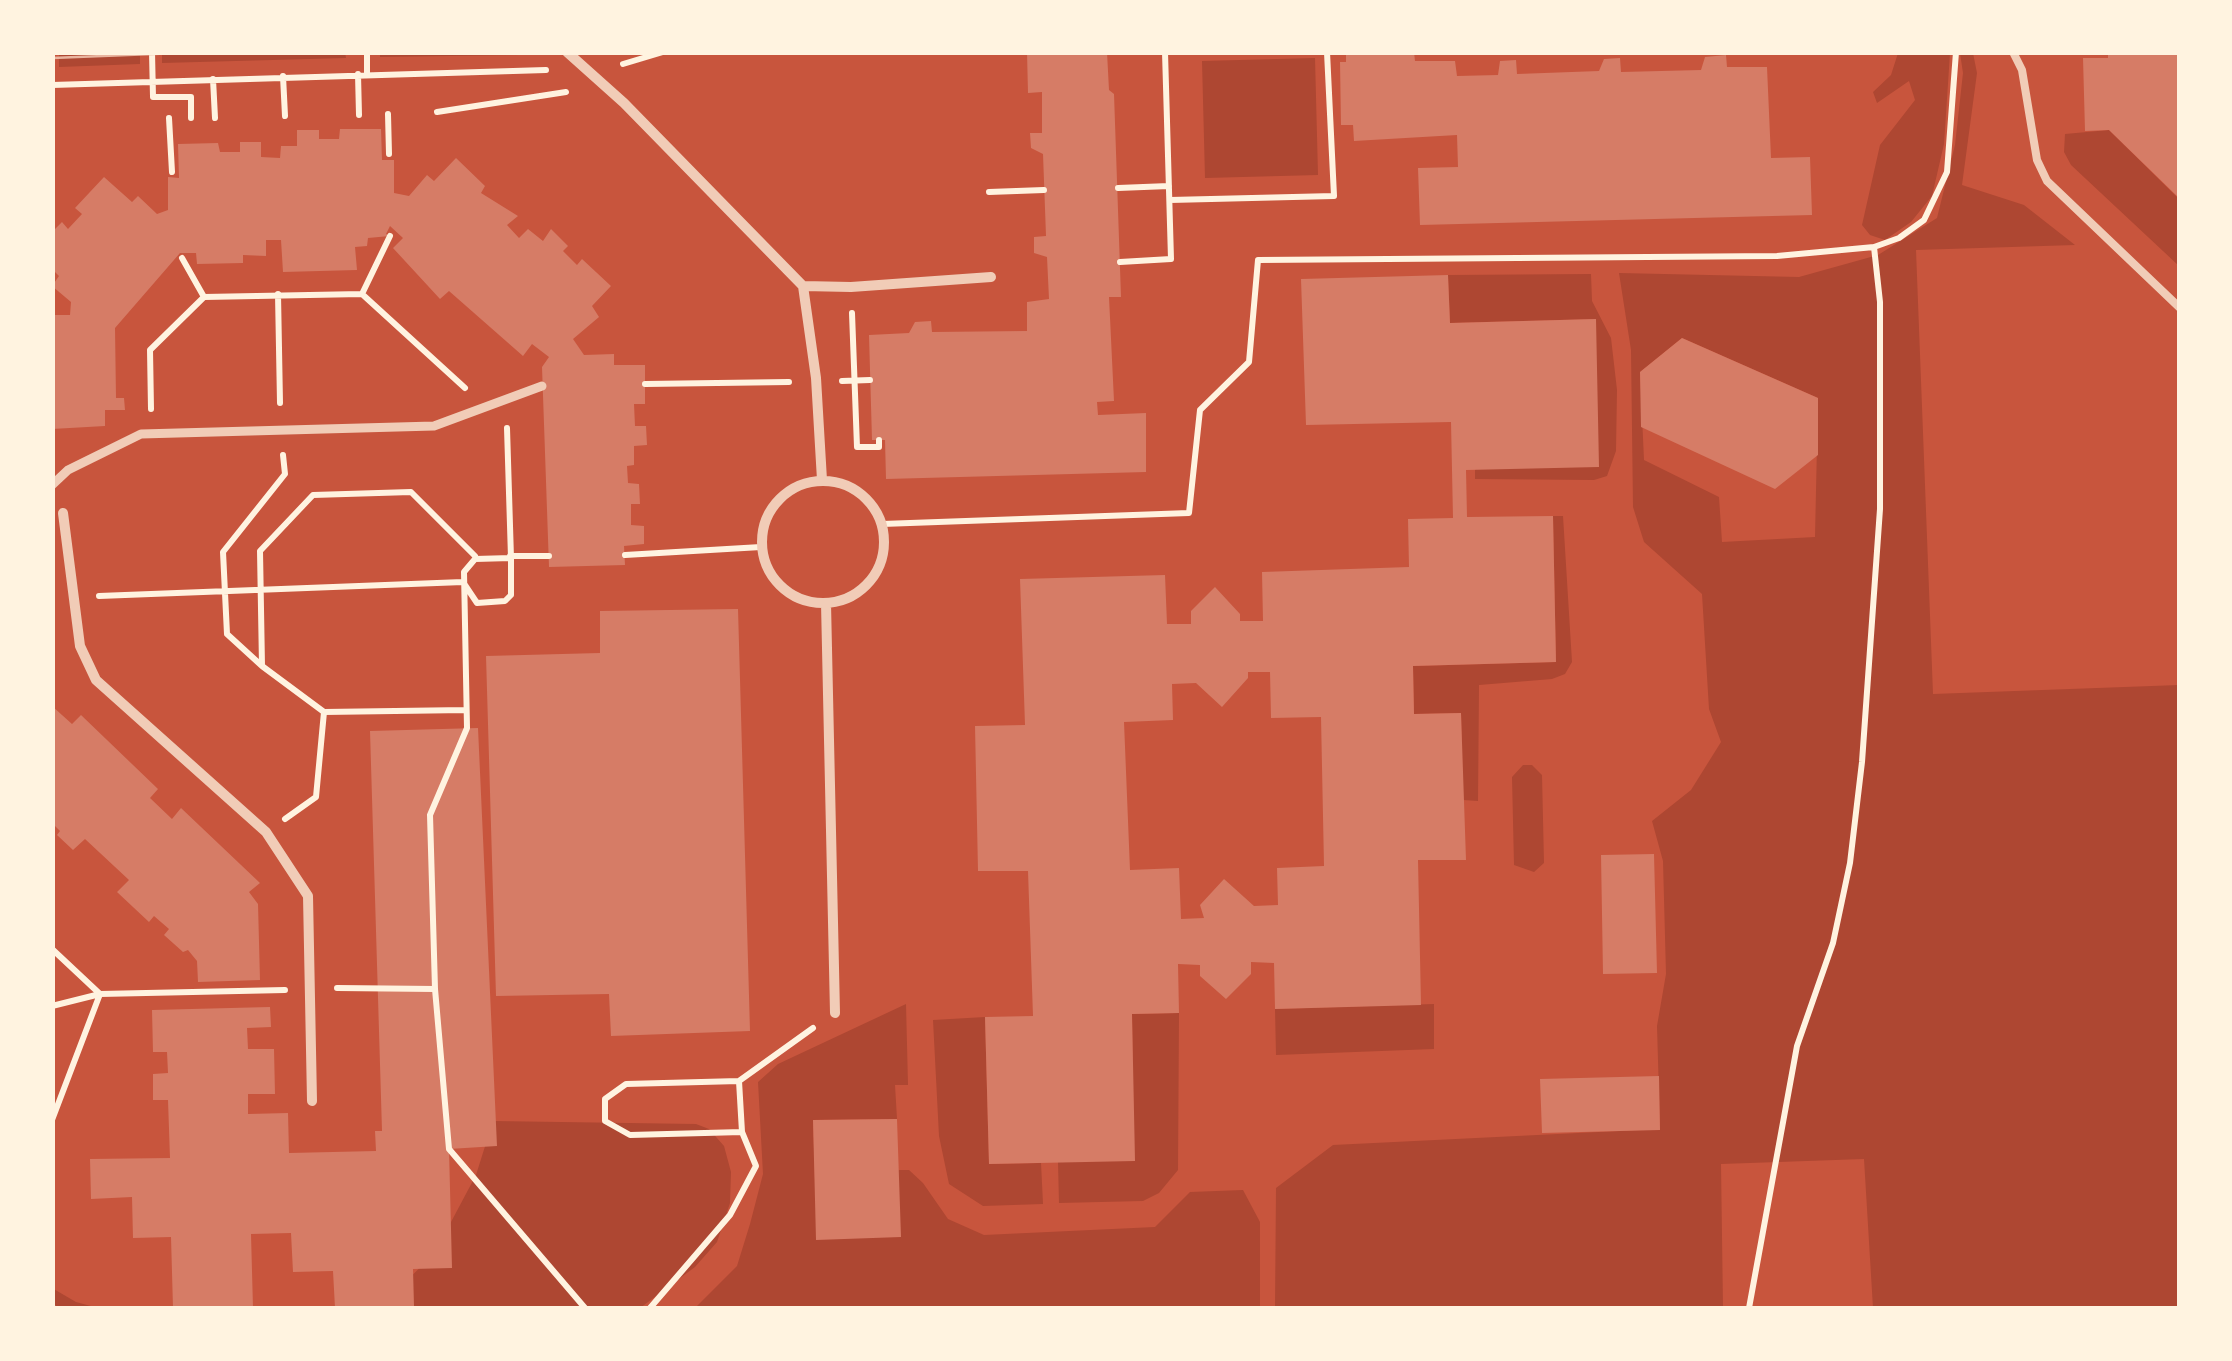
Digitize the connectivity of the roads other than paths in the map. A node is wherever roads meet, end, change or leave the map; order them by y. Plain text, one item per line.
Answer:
1 (567, 52) edge
2 (2014, 52) edge
3 (991, 277) dead end
4 (802, 286) junction
5 (2180, 308) edge
6 (542, 386) dead end
7 (822, 480) junction
8 (52, 485) edge
9 (63, 512) dead end
10 (826, 604) junction
11 (835, 1013) road end
12 (312, 1101) dead end

1 - 4 street
2 - 5 lane
3 - 4 street
4 - 7 street
6 - 8 street
7 - 10 street
7 - 10 street
9 - 12 street
10 - 11 street

